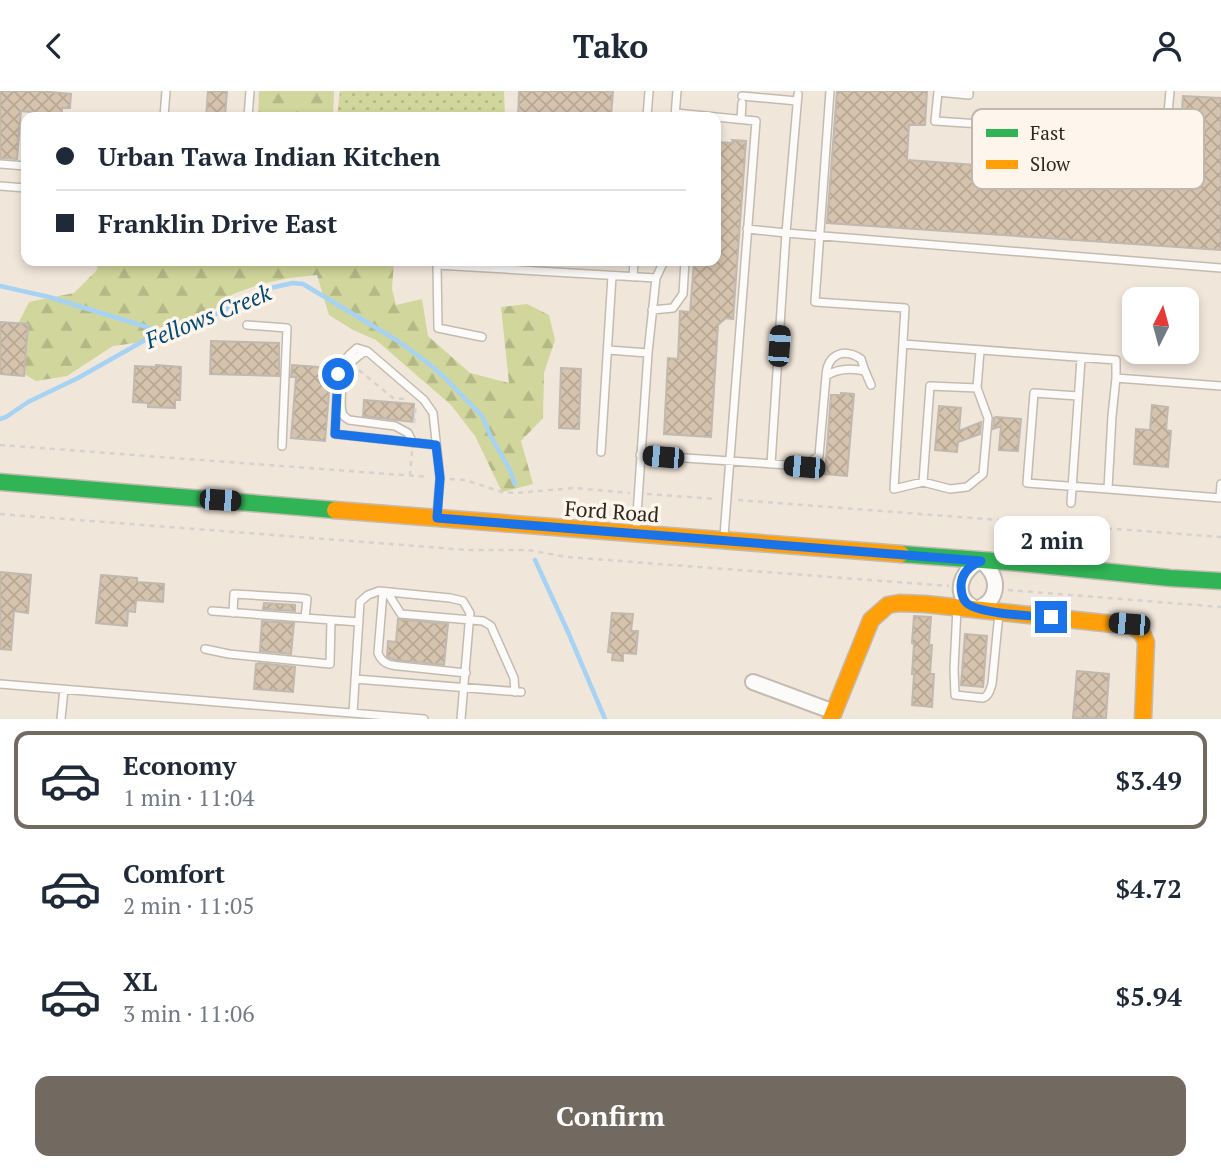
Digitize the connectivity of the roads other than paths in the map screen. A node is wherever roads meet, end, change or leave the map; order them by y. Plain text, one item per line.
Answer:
1 (166, 91) edge
2 (250, 91) edge
3 (649, 91) edge
4 (677, 91) edge
5 (830, 91) edge
6 (969, 91) edge
7 (1170, 91) edge
8 (1168, 109) edge
9 (164, 112) edge
10 (248, 112) edge
11 (647, 112) edge
12 (676, 112) edge
13 (721, 118) edge
14 (741, 120) junction
15 (972, 123) edge
16 (0, 164) edge
17 (21, 166) edge
18 (0, 186) edge
19 (21, 188) edge
20 (747, 229) junction
21 (786, 233) junction
22 (820, 236) junction
23 (437, 266) edge
24 (474, 266) edge
25 (634, 266) edge
26 (662, 266) edge
27 (685, 266) edge
28 (1221, 268) edge
29 (612, 277) junction
30 (633, 277) junction
31 (656, 278) junction
32 (652, 310) junction
33 (247, 325) dead end
34 (482, 337) dead end
35 (903, 344) junction
36 (608, 350) junction
37 (367, 351) junction
38 (980, 351) junction
39 (648, 353) junction
40 (1081, 359) junction
41 (864, 371) junction
42 (826, 376) junction
43 (1116, 378) junction
44 (871, 385) dead end
45 (1221, 386) edge
46 (977, 389) junction
47 (1078, 396) junction
48 (436, 445) junction
49 (282, 446) dead end
50 (413, 446) junction
51 (601, 452) dead end
52 (640, 455) junction
53 (730, 462) junction
54 (771, 464) junction
55 (0, 482) edge
56 (923, 482) junction
57 (1221, 484) edge
58 (1072, 486) junction
59 (1108, 489) junction
60 (1221, 498) edge
61 (1071, 503) dead end
62 (437, 518) junction
63 (636, 533) junction
64 (724, 540) junction
65 (981, 561) junction
66 (1221, 581) edge
67 (385, 592) junction
68 (957, 607) junction
69 (976, 609) junction
70 (212, 611) dead end
71 (999, 612) junction
72 (233, 613) junction
73 (305, 618) junction
74 (331, 620) junction
75 (469, 620) junction
76 (359, 622) junction
77 (205, 649) dead end
78 (466, 673) junction
79 (355, 680) junction
80 (753, 682) dead end
81 (0, 684) edge
82 (464, 687) junction
83 (64, 689) junction
84 (352, 713) junction
85 (832, 715) edge
86 (362, 716) edge
87 (402, 718) edge
88 (61, 719) edge
89 (424, 719) edge
90 (461, 719) edge
91 (1143, 719) edge

1 - 9 lane
2 - 10 lane
3 - 11 lane
4 - 12 lane
5 - 22 lane
6 - 15 lane
7 - 8 lane
13 - 14 lane
14 - 20 lane
14 - 21 lane
16 - 17 lane
18 - 19 lane
20 - 21 lane
20 - 53 lane
21 - 22 lane
21 - 54 lane
22 - 28 lane
22 - 35 lane
23 - 34 lane
24 - 29 lane
25 - 30 lane
26 - 31 lane
27 - 32 lane
29 - 30 lane
29 - 36 lane
30 - 31 lane
31 - 32 lane
32 - 39 lane
33 - 49 lane
35 - 38 lane
35 - 56 lane
36 - 39 lane
36 - 51 lane
37 - 48 lane
37 - 50 lane
37 - 50 lane
38 - 40 lane
38 - 46 lane
39 - 52 lane
40 - 43 lane
40 - 47 lane
41 - 42 lane
41 - 42 lane
41 - 44 lane
42 - 54 lane
43 - 45 lane
43 - 59 lane
46 - 56 lane
46 - 56 lane
47 - 58 lane
47 - 58 lane
48 - 50 lane
48 - 62 lane
52 - 53 lane
52 - 63 lane
53 - 54 lane
53 - 64 lane
55 - 62 main road, Ford Road
57 - 60 lane
58 - 59 lane
58 - 61 lane
59 - 60 lane
62 - 63 main road, Ford Road
63 - 64 main road, Ford Road
64 - 65 main road, Ford Road
65 - 66 main road, Ford Road
65 - 69 street
65 - 69 street
67 - 75 lane
67 - 75 lane
67 - 76 lane
67 - 78 lane
68 - 69 main road
68 - 71 lane
68 - 85 main road
69 - 71 main road
70 - 72 lane
71 - 91 main road
72 - 73 lane
72 - 73 lane
73 - 74 lane
74 - 76 lane
74 - 77 lane
75 - 78 lane
75 - 82 lane
76 - 79 lane
78 - 82 lane
79 - 82 lane
79 - 84 lane
80 - 85 street
81 - 83 lane
82 - 90 lane
83 - 84 lane
83 - 88 lane
84 - 86 lane
86 - 87 lane
87 - 89 lane

